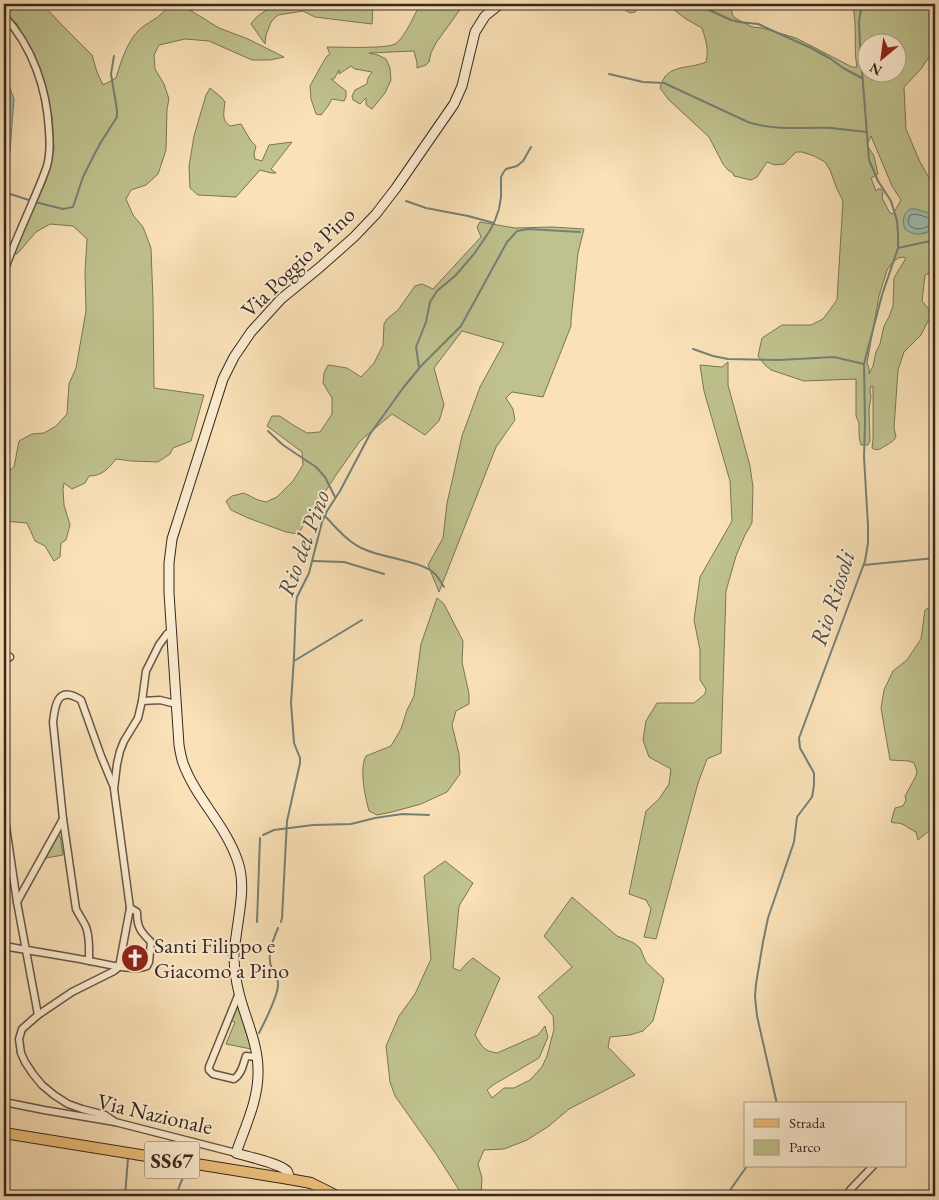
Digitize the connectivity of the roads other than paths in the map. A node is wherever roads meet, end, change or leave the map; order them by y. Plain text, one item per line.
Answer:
1 (500, 4) edge
2 (4, 16) edge
3 (4, 272) edge
4 (171, 631) junction
5 (142, 701) junction
6 (176, 704) junction
7 (114, 789) junction
8 (4, 812) edge
9 (63, 819) junction
10 (17, 902) junction
11 (130, 908) junction
12 (4, 946) edge
13 (26, 950) junction
14 (89, 961) junction
15 (119, 967) junction
16 (239, 993) junction
17 (38, 1015) junction
18 (257, 1057) junction
19 (4, 1102) edge
20 (115, 1122) junction
21 (4, 1133) edge
22 (236, 1154) junction
23 (871, 1168) edge
24 (290, 1179) junction
25 (337, 1196) edge
26 (847, 1196) edge

1 - 4 street, Via Poggio a Pino
2 - 3 street
4 - 5 street
4 - 6 street, Via Poggio a Pino
5 - 6 street
5 - 7 street
6 - 16 street, Via Poggio a Pino
7 - 9 street
7 - 11 street
8 - 10 street
9 - 10 street
9 - 14 street
10 - 13 street
11 - 15 street
11 - 15 street
12 - 13 street
13 - 14 street
13 - 17 street
14 - 15 street
15 - 17 street
16 - 18 street, Via Poggio a Pino
16 - 18 street
17 - 20 street
18 - 22 street, Via Poggio a Pino
19 - 20 street, Via Nazionale
20 - 22 street, Via Nazionale
21 - 24 main road, SS67
22 - 24 street, Via Nazionale
23 - 26 street
24 - 25 main road, SS67

